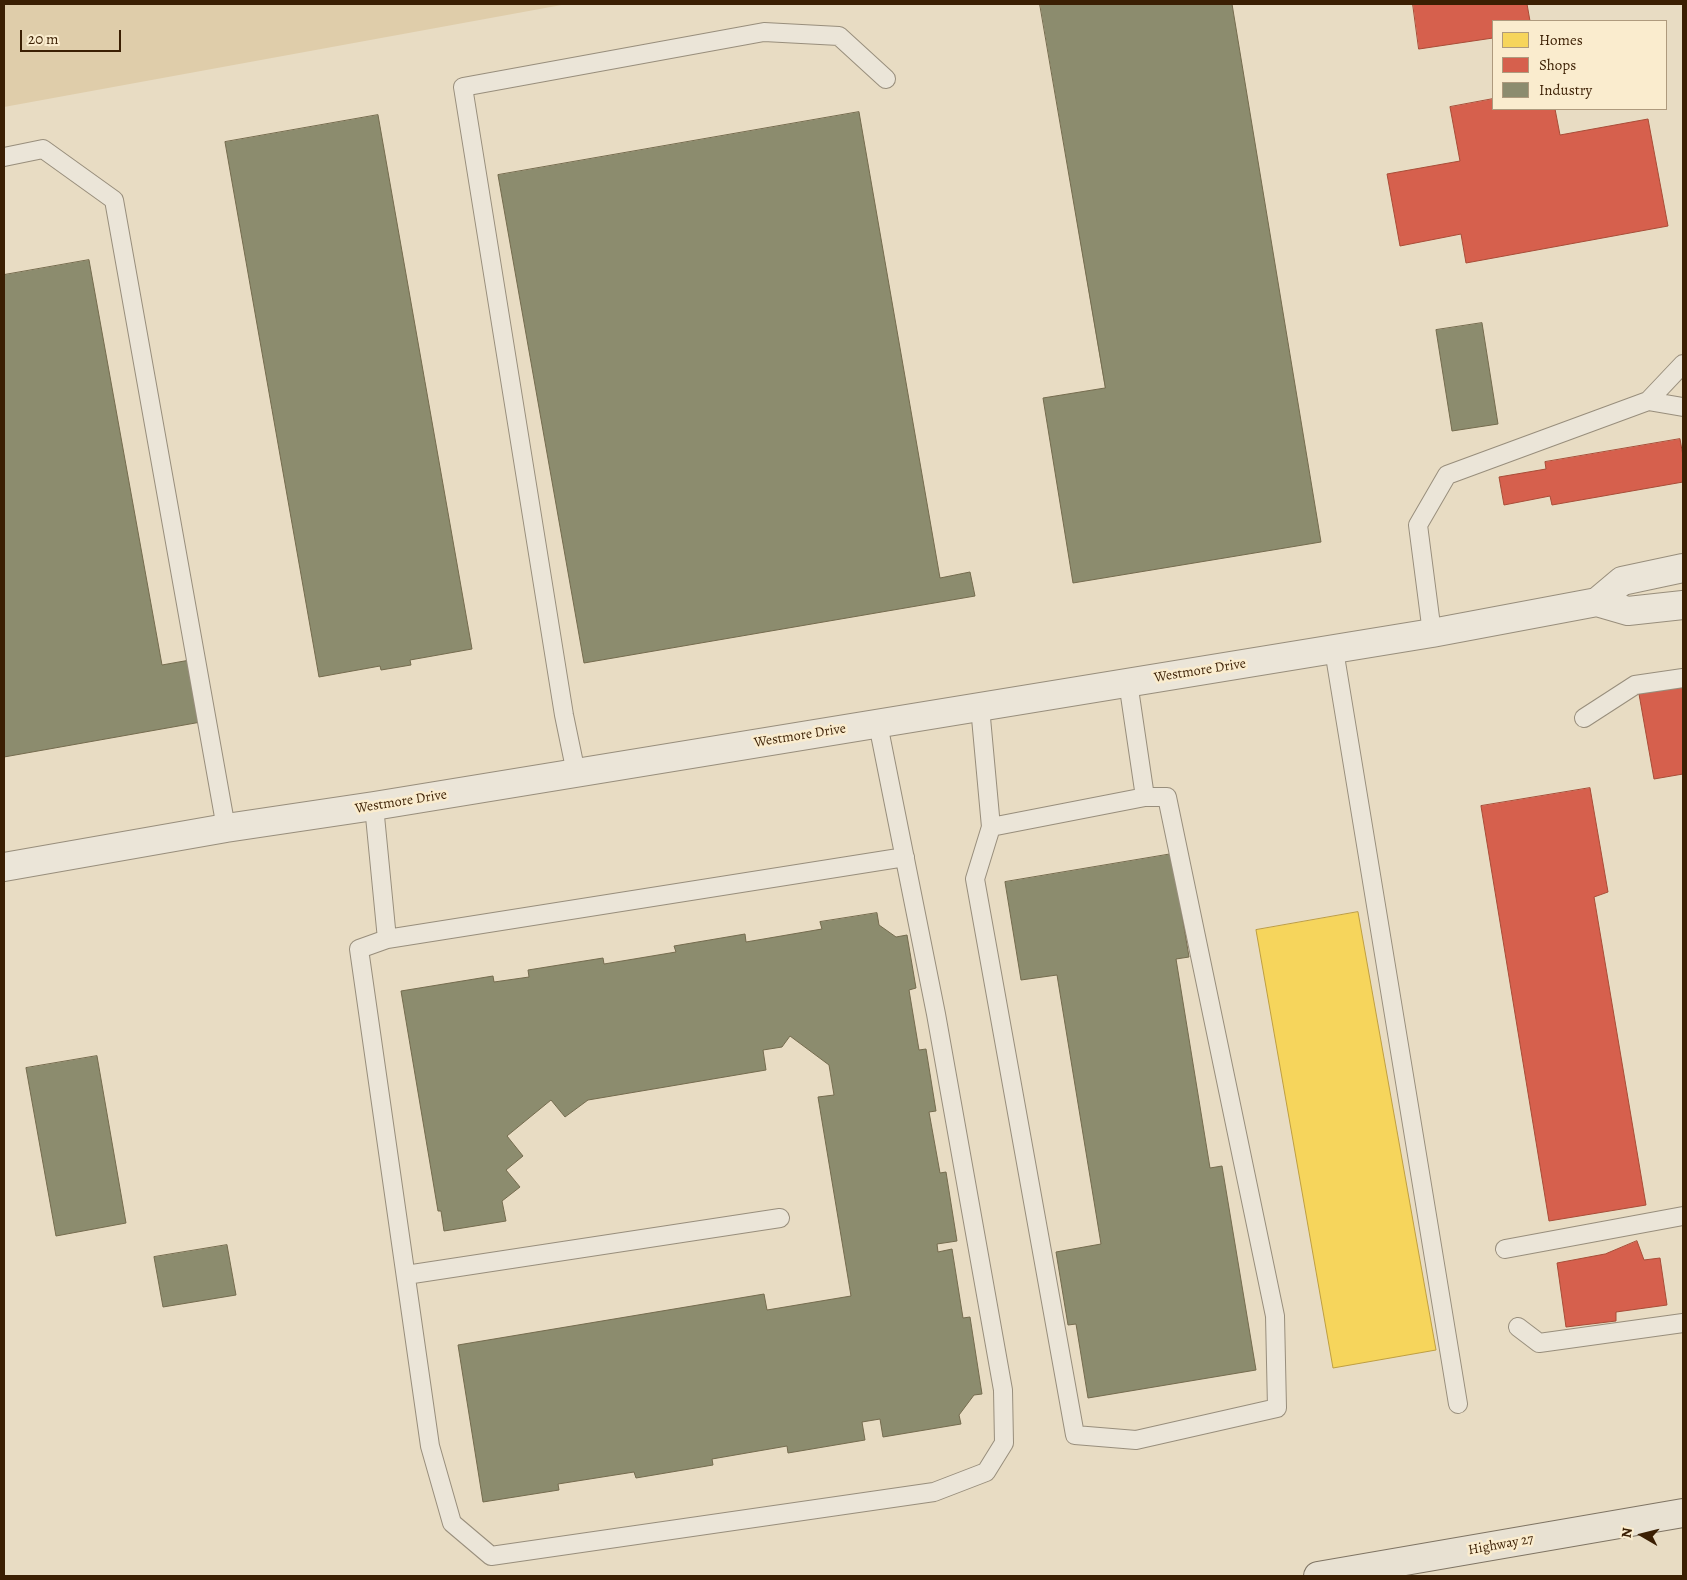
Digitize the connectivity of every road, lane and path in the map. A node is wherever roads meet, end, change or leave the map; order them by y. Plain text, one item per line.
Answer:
1 (886, 79) dead end
2 (4, 157) edge
3 (1683, 364) edge
4 (1648, 401) junction
5 (1683, 407) edge
6 (1683, 568) edge
7 (1596, 602) junction
8 (1683, 605) edge
9 (1432, 633) junction
10 (1334, 650) junction
11 (1683, 678) edge
12 (1128, 682) junction
13 (980, 707) junction
14 (1584, 718) dead end
15 (878, 724) junction
16 (576, 773) junction
17 (1145, 797) junction
18 (374, 806) junction
19 (991, 827) junction
20 (226, 828) junction
21 (905, 858) junction
22 (4, 867) edge
23 (387, 939) junction
24 (1683, 1216) edge
25 (780, 1218) dead end
26 (1505, 1249) dead end
27 (406, 1275) junction
28 (1683, 1323) edge
29 (1518, 1327) dead end
30 (1458, 1404) dead end
31 (1683, 1513) edge
32 (1318, 1576) edge

1 - 16 lane
2 - 20 lane
3 - 4 lane
4 - 5 lane
4 - 9 lane
6 - 7 street, Westmore Drive
7 - 8 street, Westmore Drive
7 - 9 street, Westmore Drive
9 - 10 street, Westmore Drive
10 - 12 street, Westmore Drive
10 - 30 lane
11 - 14 lane
12 - 13 street, Westmore Drive
12 - 17 lane
13 - 15 street, Westmore Drive
13 - 19 lane
15 - 16 street, Westmore Drive
15 - 21 lane
16 - 18 street, Westmore Drive
17 - 19 lane
17 - 19 lane
18 - 20 street, Westmore Drive
18 - 23 lane
20 - 22 street, Westmore Drive
21 - 23 lane
21 - 27 lane
23 - 27 lane
24 - 26 lane
25 - 27 lane
28 - 29 lane
31 - 32 main road, Highway 27

